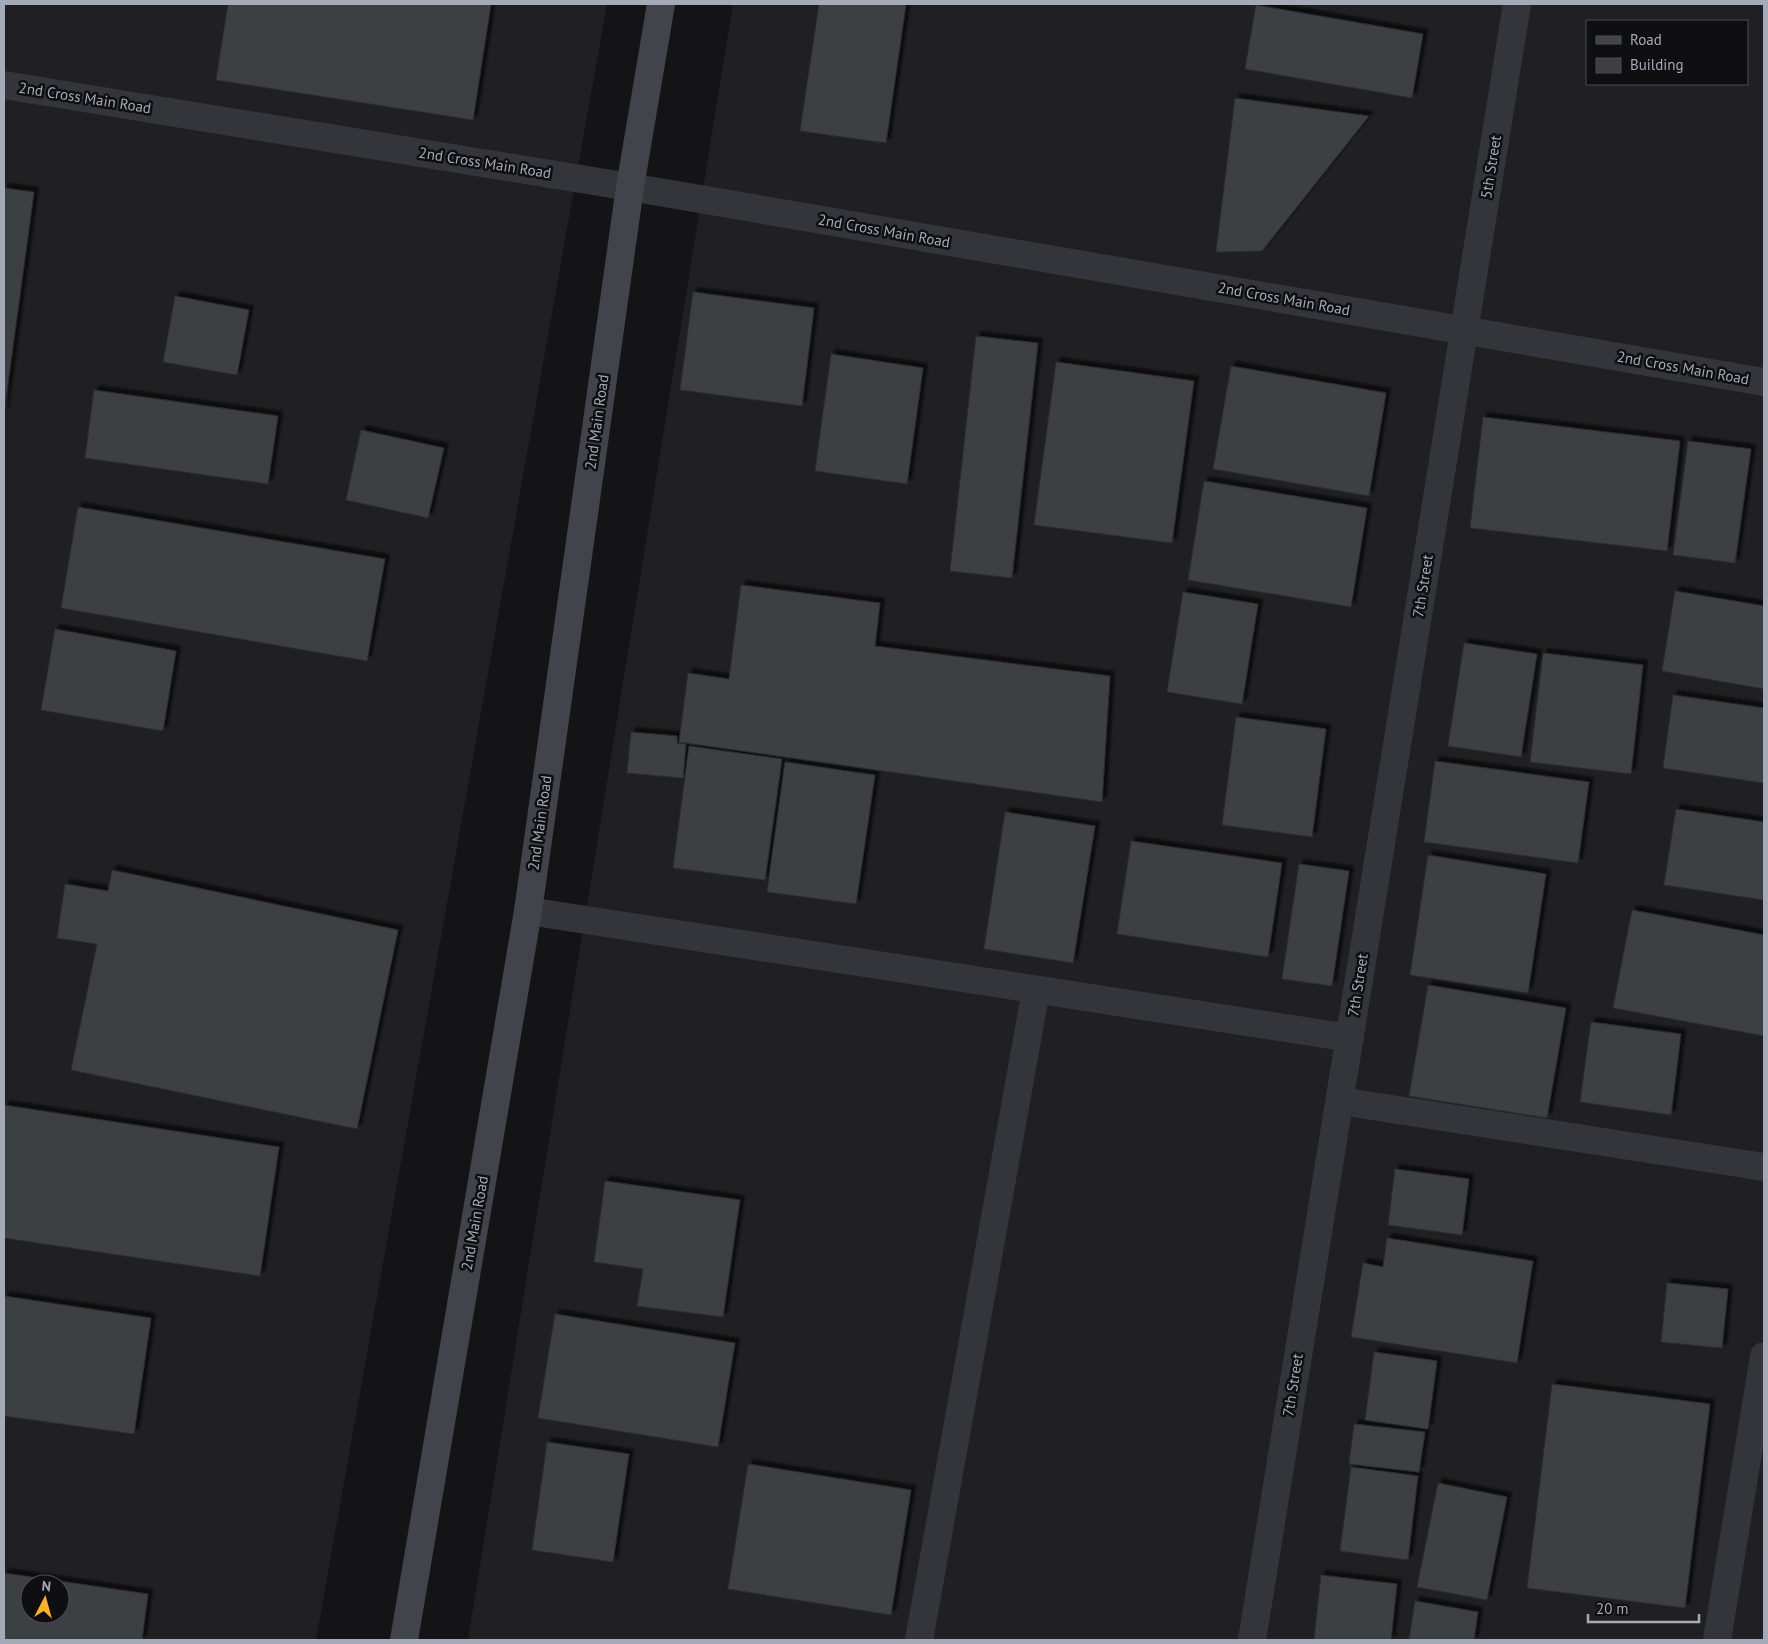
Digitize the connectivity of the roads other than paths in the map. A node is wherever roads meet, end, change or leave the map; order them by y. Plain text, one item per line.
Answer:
1 (661, 4) edge
2 (1517, 4) edge
3 (4, 85) edge
4 (630, 187) junction
5 (1464, 331) junction
6 (1764, 382) edge
7 (528, 911) junction
8 (1036, 990) junction
9 (1350, 1038) junction
10 (1340, 1102) junction
11 (1764, 1167) edge
12 (1764, 1356) edge
13 (404, 1640) edge
14 (919, 1640) edge
15 (1252, 1640) edge
16 (1717, 1640) edge

1 - 4 main road, 2nd Main Road
2 - 5 street, 5th Street
3 - 4 street, 2nd Cross Main Road
4 - 5 street, 2nd Cross Main Road
4 - 7 main road, 2nd Main Road
5 - 6 street, 2nd Cross Main Road
5 - 9 street, 7th Street
7 - 8 street
7 - 13 main road, 2nd Main Road
8 - 9 street
8 - 14 street
9 - 10 street, 7th Street
10 - 11 street
10 - 15 street, 7th Street
12 - 16 street

